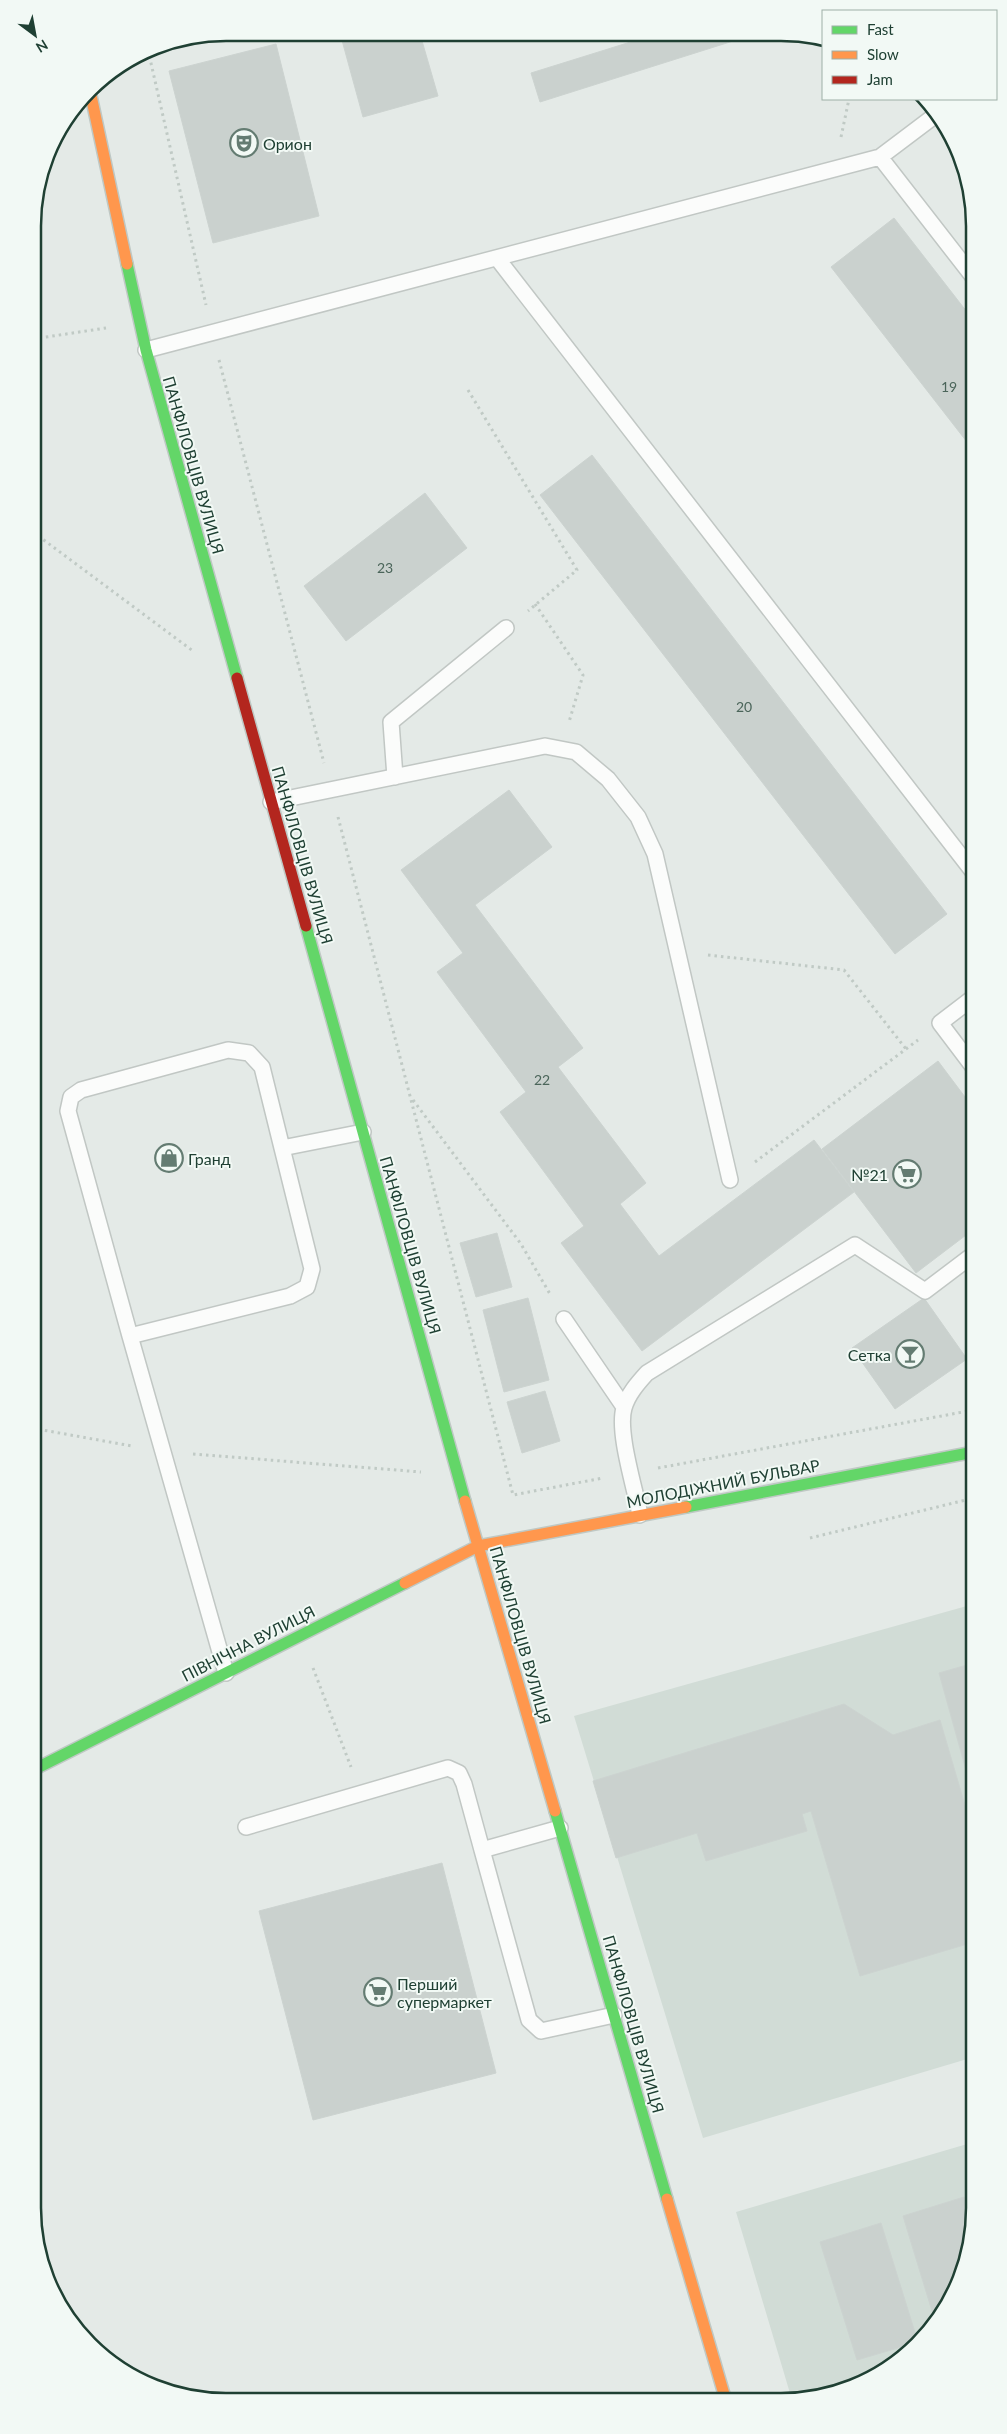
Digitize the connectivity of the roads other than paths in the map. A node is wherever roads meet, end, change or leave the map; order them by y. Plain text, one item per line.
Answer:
1 (92, 99) edge
2 (931, 118) edge
3 (880, 157) junction
4 (497, 258) junction
5 (966, 268) edge
6 (146, 350) junction
7 (506, 628) road end
8 (395, 777) junction
9 (271, 802) junction
10 (966, 863) edge
11 (966, 1003) edge
12 (966, 1057) edge
13 (363, 1132) junction
14 (282, 1148) junction
15 (730, 1180) road end
16 (966, 1260) edge
17 (564, 1319) road end
18 (130, 1336) junction
19 (624, 1407) junction
20 (966, 1454) edge
21 (640, 1515) junction
22 (478, 1546) junction
23 (226, 1673) junction
24 (41, 1766) edge
25 (246, 1826) dead end
26 (560, 1828) junction
27 (482, 1850) junction
28 (614, 2014) junction
29 (724, 2393) edge

1 - 6 street, ПАНФІЛОВЦІВ ВУЛИЦЯ
2 - 3 lane
3 - 4 lane
3 - 5 lane
4 - 6 lane
4 - 10 lane
6 - 9 street, ПАНФІЛОВЦІВ ВУЛИЦЯ
7 - 8 lane
8 - 9 lane
8 - 15 lane
9 - 13 street, ПАНФІЛОВЦІВ ВУЛИЦЯ
11 - 12 lane
13 - 14 lane
13 - 22 street, ПАНФІЛОВЦІВ ВУЛИЦЯ
14 - 18 lane
14 - 18 lane
16 - 19 lane
17 - 19 lane
18 - 23 lane
19 - 21 lane
20 - 21 street, МОЛОДІЖНИЙ БУЛЬВАР
21 - 22 street, МОЛОДІЖНИЙ БУЛЬВАР
22 - 23 street, ПІВНІЧНА ВУЛИЦЯ
22 - 26 street, ПАНФІЛОВЦІВ ВУЛИЦЯ
23 - 24 street, ПІВНІЧНА ВУЛИЦЯ
25 - 27 lane
26 - 27 lane
26 - 28 street, ПАНФІЛОВЦІВ ВУЛИЦЯ
27 - 28 lane
28 - 29 street, ПАНФІЛОВЦІВ ВУЛИЦЯ

